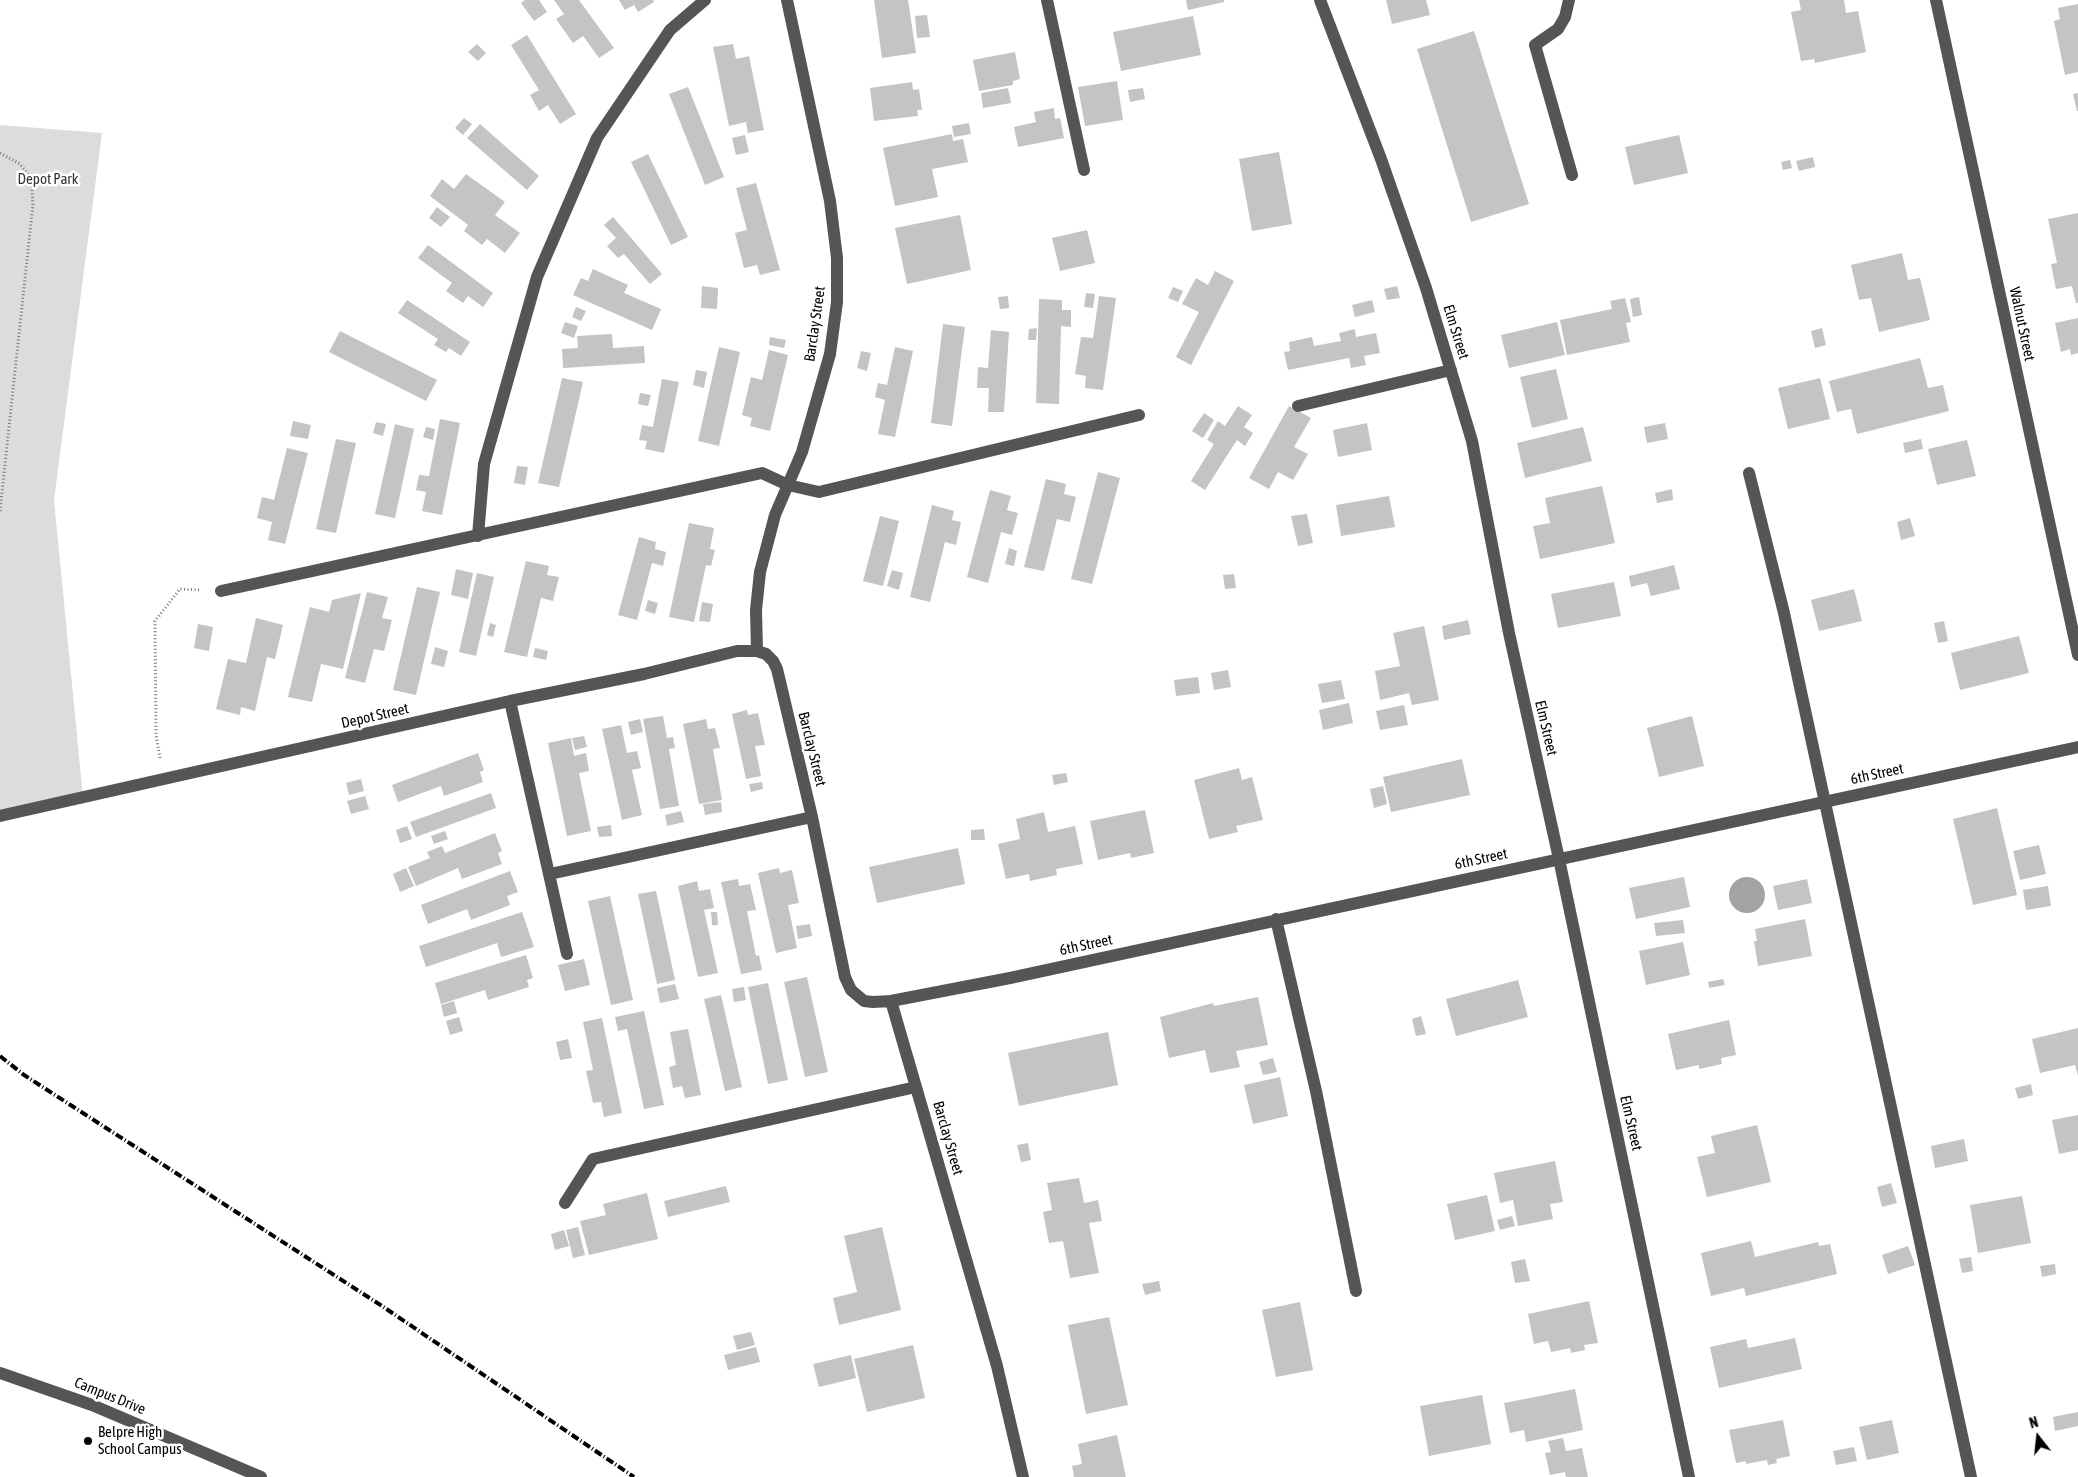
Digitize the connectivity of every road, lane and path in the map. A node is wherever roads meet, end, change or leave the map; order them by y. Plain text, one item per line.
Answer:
1 (705, 0) edge
2 (787, 0) edge
3 (1047, 0) edge
4 (1320, 0) edge
5 (1569, 0) edge
6 (1936, 0) edge
7 (0, 153) edge
8 (1084, 170) dead end
9 (1572, 176) dead end
10 (1451, 370) junction
11 (1298, 406) dead end
12 (1139, 415) dead end
13 (1749, 473) dead end
14 (788, 485) junction
15 (0, 511) edge
16 (478, 536) junction
17 (221, 591) joint
18 (757, 651) junction
19 (2078, 654) edge
20 (510, 701) junction
21 (2078, 746) edge
22 (164, 780) junction
23 (1824, 801) junction
24 (0, 816) edge
25 (812, 817) junction
26 (1559, 859) junction
27 (550, 874) junction
28 (1276, 919) junction
29 (567, 954) dead end
30 (891, 1001) junction
31 (916, 1087) junction
32 (565, 1203) dead end
33 (1356, 1291) dead end
34 (0, 1373) edge
35 (261, 1477) edge
36 (1022, 1477) edge
37 (1689, 1477) edge
38 (1970, 1477) edge

1 - 16 street
2 - 14 street, Barclay Street
3 - 8 street
4 - 10 street, Elm Street
5 - 9 street
6 - 19 street, Walnut Street
7 - 15 path
10 - 11 street
10 - 26 street, Elm Street
12 - 14 street
13 - 23 street
14 - 16 street
14 - 18 street, Barclay Street
16 - 17 street
17 - 22 path
18 - 20 street, Depot Street
18 - 25 street, Barclay Street
20 - 22 street, Depot Street
20 - 27 street
21 - 23 street, 6th Street
22 - 24 street, Depot Street
23 - 26 street, 6th Street
23 - 38 street
25 - 27 street
25 - 30 street, Barclay Street
26 - 28 street, 6th Street
26 - 37 street, Elm Street
27 - 29 street
28 - 30 street, 6th Street
28 - 33 street
30 - 31 street, Barclay Street
31 - 32 street
31 - 36 street, Barclay Street
34 - 35 street, Campus Drive

